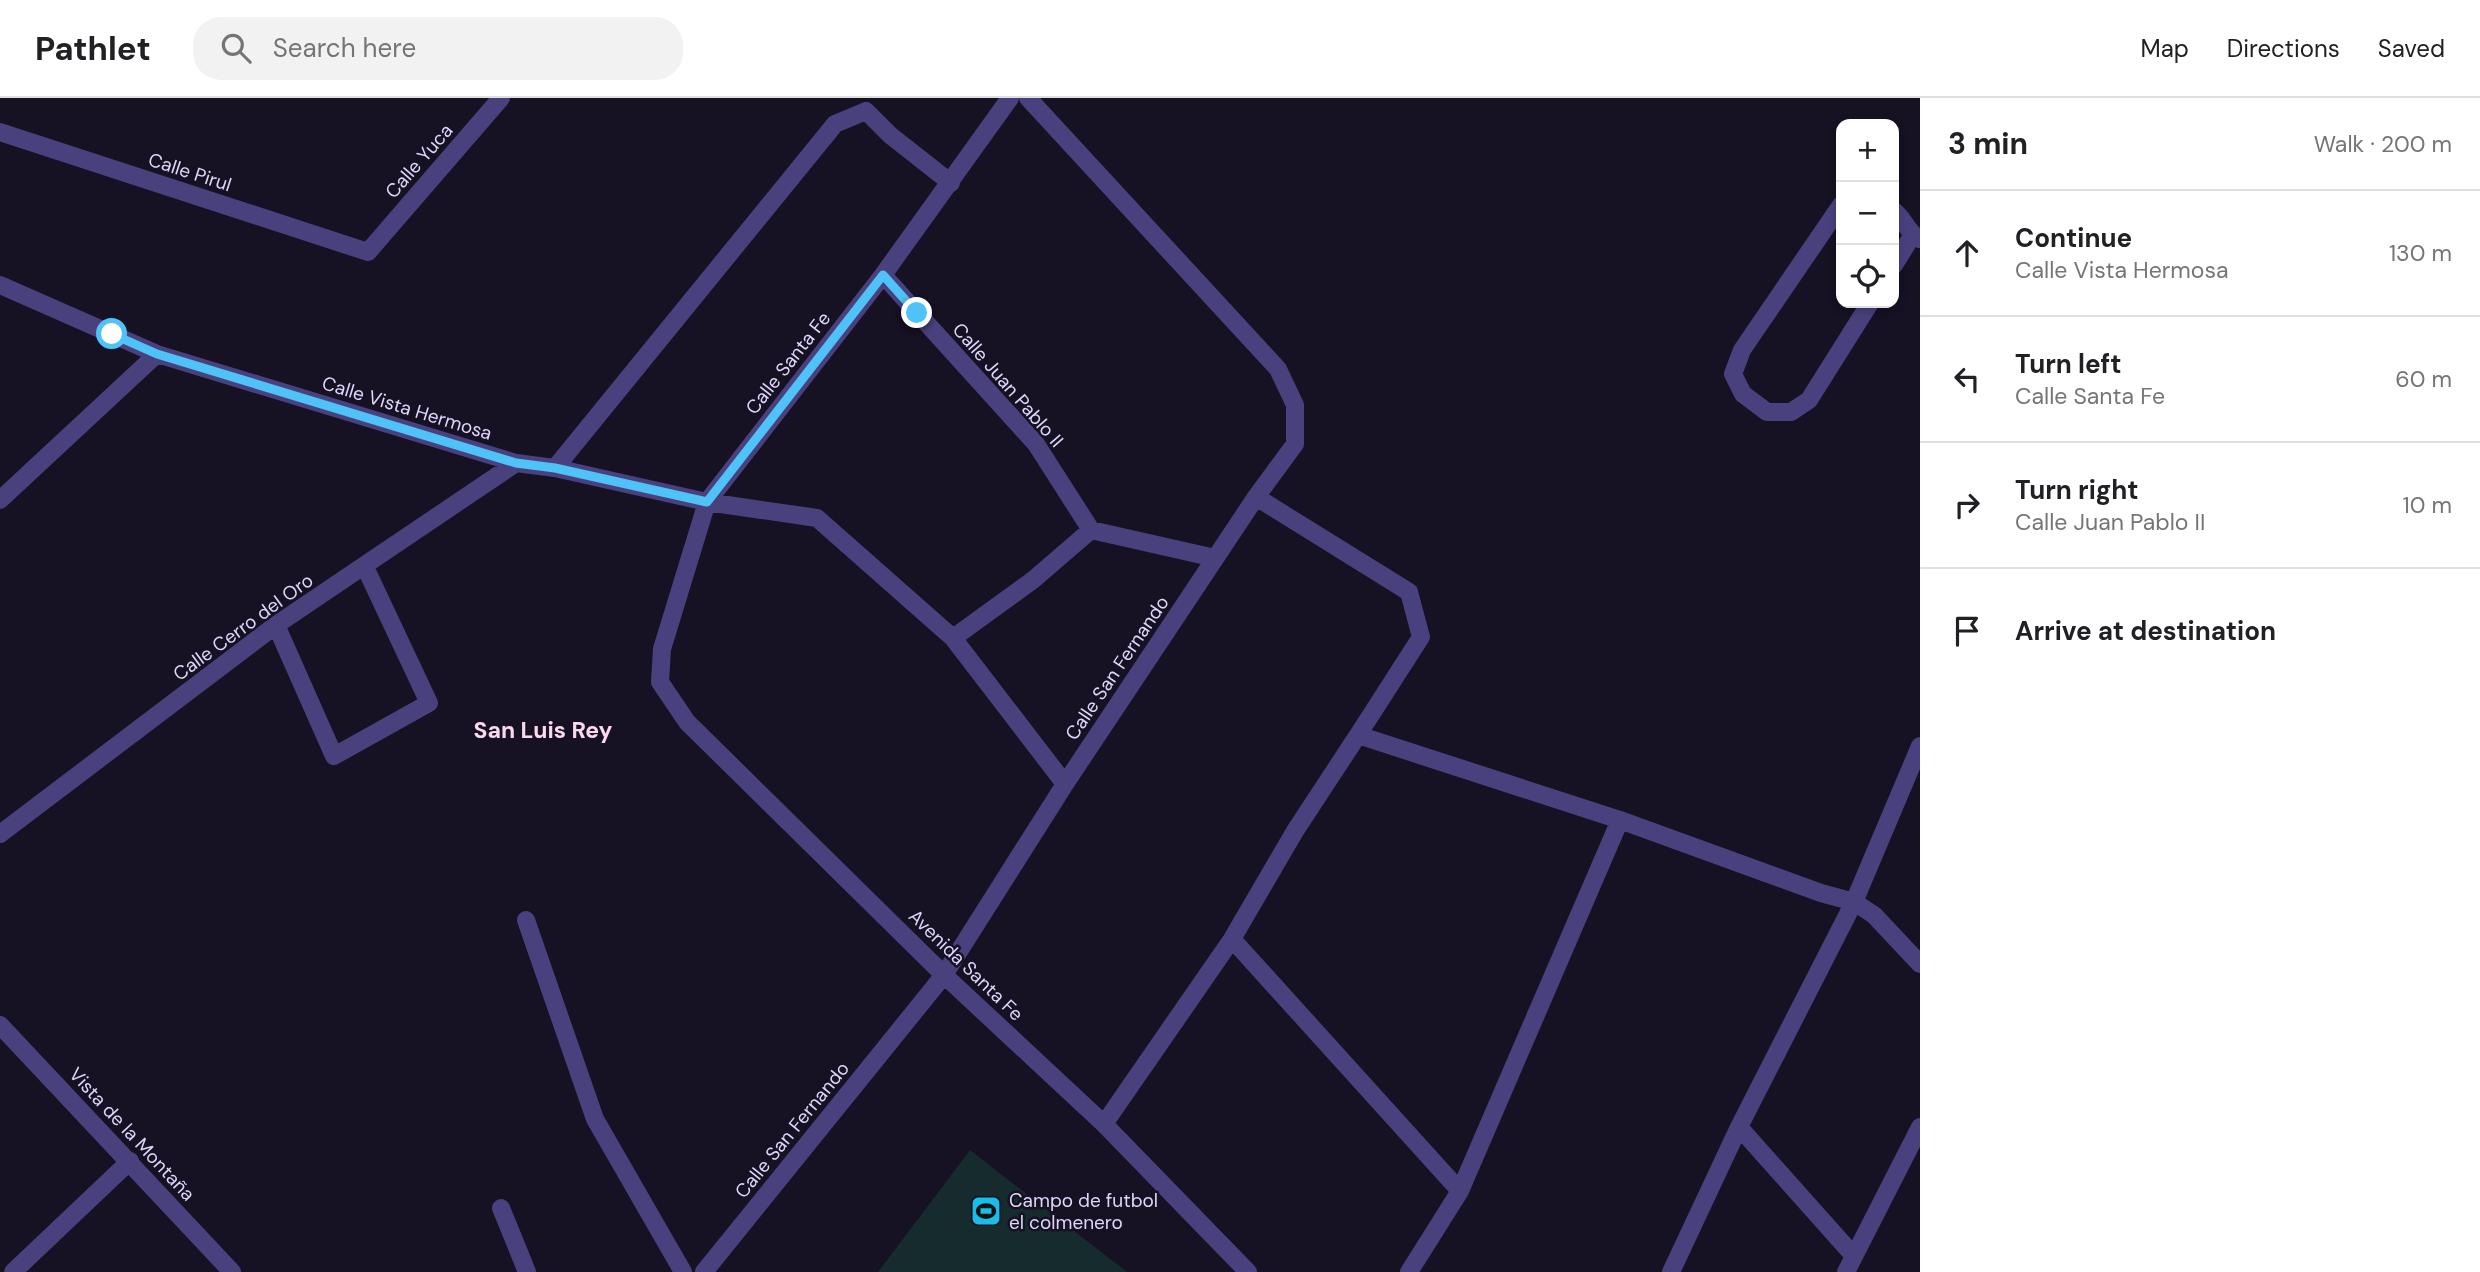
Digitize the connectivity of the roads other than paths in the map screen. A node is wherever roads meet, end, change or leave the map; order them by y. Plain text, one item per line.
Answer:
1 (501, 98) edge
2 (1010, 98) edge
3 (1028, 98) edge
4 (0, 132) edge
5 (951, 183) junction
6 (1836, 212) edge
7 (1899, 215) edge
8 (1916, 238) edge
9 (368, 252) joint
10 (1899, 259) edge
11 (883, 275) junction
12 (0, 285) edge
13 (1867, 308) edge
14 (157, 354) junction
15 (516, 463) junction
16 (555, 468) junction
17 (1256, 497) junction
18 (0, 500) edge
19 (707, 502) junction
20 (1091, 530) junction
21 (1215, 558) junction
22 (365, 567) junction
23 (276, 625) junction
24 (953, 638) junction
25 (660, 682) joint
26 (1357, 735) junction
27 (1920, 746) edge
28 (1065, 784) junction
29 (1620, 820) junction
30 (0, 834) edge
31 (1854, 902) junction
32 (526, 919) dead end
33 (1232, 939) junction
34 (1920, 964) edge
35 (944, 975) junction
36 (0, 1025) edge
37 (1104, 1124) junction
38 (1739, 1126) junction
39 (1920, 1127) edge
40 (130, 1161) junction
41 (1460, 1191) junction
42 (501, 1208) dead end
43 (1850, 1264) edge
44 (13, 1272) edge
45 (232, 1272) edge
46 (527, 1272) edge
47 (683, 1272) edge
48 (704, 1272) edge
49 (1248, 1272) edge
50 (1409, 1272) edge
51 (1671, 1272) edge

1 - 9 street, Calle Yuca
2 - 5 street, Calle Santa Fe
3 - 17 street, Calle San Fernando
4 - 9 street, Calle Pirul
5 - 11 street, Calle Santa Fe
5 - 16 street
6 - 13 street
7 - 8 street
8 - 10 street
11 - 19 street, Calle Santa Fe
11 - 20 street, Calle Juan Pablo II
12 - 14 street, Calle Vista Hermosa
14 - 15 street, Calle Vista Hermosa
14 - 18 street
15 - 16 street, Calle Vista Hermosa
15 - 22 street, Calle Cerro del Oro
16 - 19 street, Calle Vista Hermosa
17 - 21 street, Calle San Fernando
17 - 26 street
19 - 24 street, Calle Vista Hermosa
19 - 25 street, Calle Santa Fe
20 - 21 street
20 - 24 street
21 - 28 street, Calle San Fernando
22 - 23 street, Calle Cerro del Oro
22 - 23 street
23 - 30 street, Calle Cerro del Oro
24 - 28 street
25 - 35 street, Avenida Santa Fe
26 - 29 street
26 - 33 street
27 - 31 street
28 - 35 street, Calle San Fernando
29 - 31 street
29 - 41 street
31 - 34 street
31 - 38 street
32 - 47 street
33 - 37 street
33 - 41 street
35 - 37 street, Avenida Santa Fe
35 - 48 street, Calle San Fernando
36 - 40 street, Vista de la Montaña
37 - 49 street, Avenida Santa Fe
38 - 43 street
38 - 51 street
39 - 43 street
40 - 44 street
40 - 45 street, Vista de la Montaña
41 - 50 street
42 - 46 street

